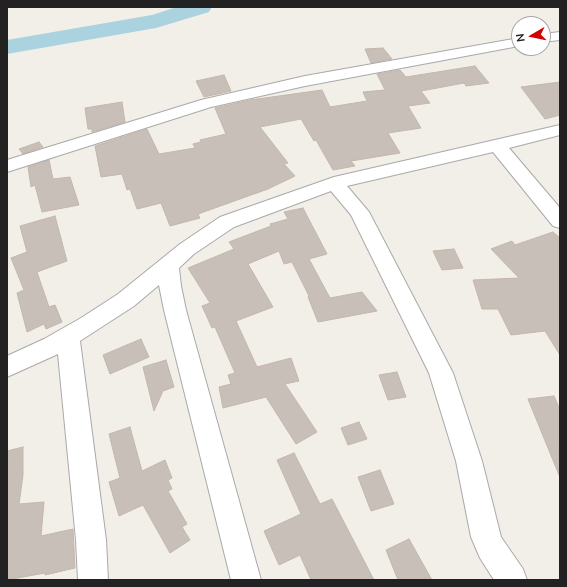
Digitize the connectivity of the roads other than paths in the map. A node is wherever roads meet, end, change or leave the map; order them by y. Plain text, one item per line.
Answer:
1 (511, 43) edge
2 (560, 130) edge
3 (497, 146) junction
4 (7, 166) edge
5 (334, 183) junction
6 (560, 221) edge
7 (168, 264) junction
8 (68, 337) junction
9 (7, 367) edge
10 (93, 580) edge
11 (246, 580) edge
12 (512, 580) edge

1 - 4 street
2 - 3 street
3 - 5 street
3 - 6 street
5 - 7 street
5 - 12 street
7 - 8 street
7 - 11 street
8 - 9 street
8 - 10 street

